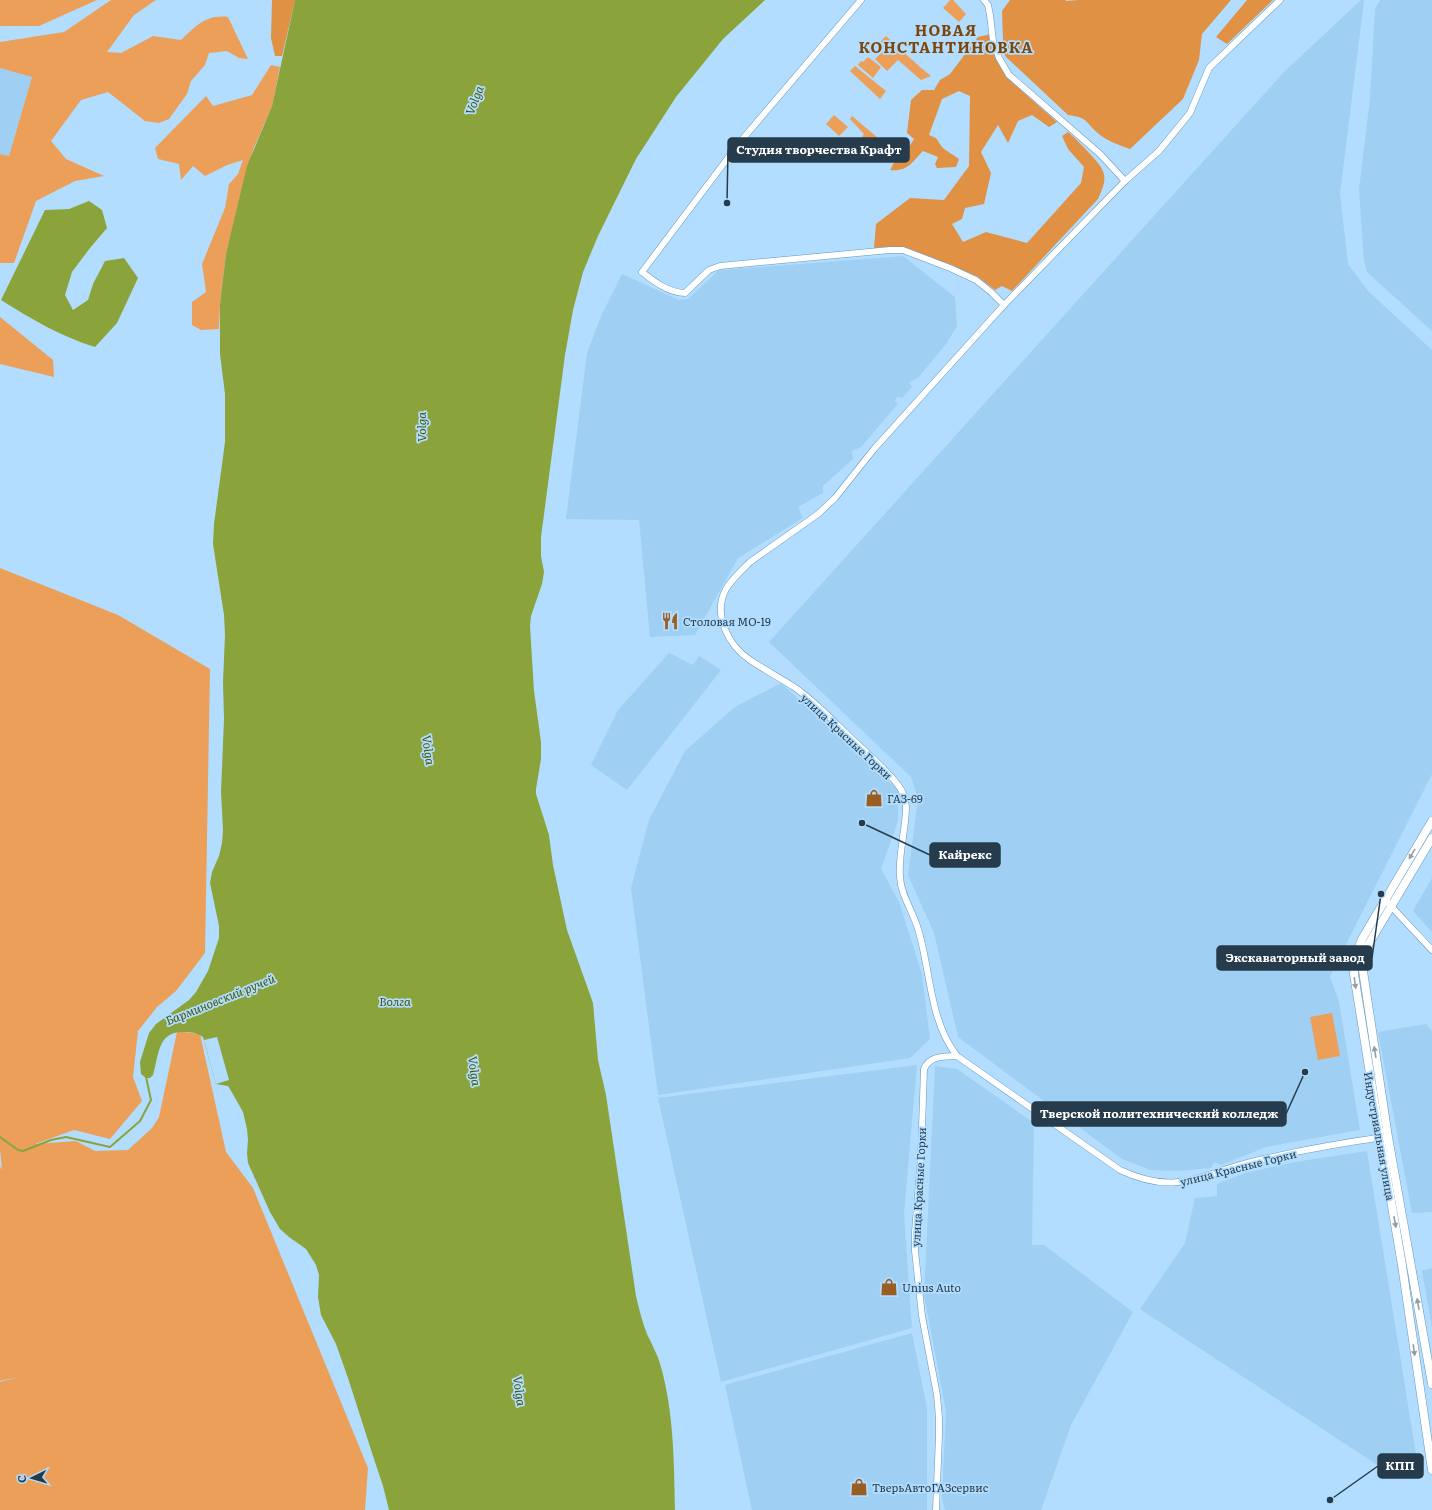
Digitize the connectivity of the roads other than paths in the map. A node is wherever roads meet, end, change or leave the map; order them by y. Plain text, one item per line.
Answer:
1 (861, 0) edge
2 (984, 0) edge
3 (1280, 0) edge
4 (1125, 181) junction
5 (1004, 305) junction
6 (1432, 821) edge
7 (1432, 838) edge
8 (1385, 900) junction
9 (1391, 906) junction
10 (1432, 950) edge
11 (957, 1056) junction
12 (1384, 1137) junction
13 (1432, 1384) edge
14 (1432, 1470) edge
15 (936, 1510) edge

1 - 5 street
2 - 4 street
3 - 4 street, улица Красные Горки
4 - 5 street, улица Красные Горки
5 - 11 street, улица Красные Горки
6 -> 8 street, Индустриальная улица
7 - 9 street, Индустриальная улица
8 - 9 street
8 -> 12 street, Индустриальная улица
9 - 10 street
12 -> 9 street, Индустриальная улица
11 - 12 street, улица Красные Горки
11 - 15 street, улица Красные Горки
13 -> 12 street, Индустриальная улица
12 -> 14 street, Индустриальная улица

